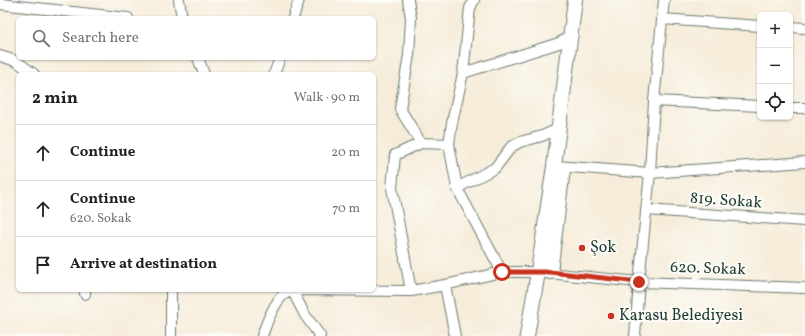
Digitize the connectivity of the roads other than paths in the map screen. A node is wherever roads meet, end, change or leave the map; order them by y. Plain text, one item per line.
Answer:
1 (179, 0) edge
2 (299, 0) edge
3 (408, 0) edge
4 (474, 0) edge
5 (575, 0) edge
6 (582, 0) edge
7 (664, 0) edge
8 (0, 4) edge
9 (110, 16) edge
10 (182, 16) edge
11 (294, 16) edge
12 (662, 19) junction
13 (757, 26) edge
14 (793, 28) edge
15 (805, 28) edge
16 (570, 36) junction
17 (0, 56) edge
18 (199, 60) edge
19 (279, 60) edge
20 (31, 72) edge
21 (203, 72) edge
22 (275, 72) edge
23 (462, 73) junction
24 (654, 101) junction
25 (757, 106) edge
26 (793, 108) edge
27 (805, 108) edge
28 (558, 129) junction
29 (421, 143) junction
30 (449, 144) junction
31 (805, 162) edge
32 (558, 166) junction
33 (650, 173) junction
34 (457, 188) junction
35 (646, 210) junction
36 (805, 221) edge
37 (502, 272) junction
38 (544, 272) junction
39 (639, 282) junction
40 (445, 285) junction
41 (805, 288) edge
42 (376, 290) edge
43 (411, 290) junction
44 (171, 292) edge
45 (288, 292) edge
46 (292, 292) edge
47 (171, 336) edge
48 (262, 336) edge
49 (320, 336) edge
50 (455, 336) edge
51 (527, 336) edge
52 (636, 336) edge

1 - 10 street
2 - 11 street
3 - 29 street
4 - 23 street
5 - 16 main road
6 - 32 main road
7 - 12 street
8 - 9 street
12 - 13 street
12 - 24 street
14 - 15 street
16 - 23 street
16 - 28 main road
17 - 20 street
18 - 21 street
19 - 22 street
23 - 30 street
24 - 25 street
24 - 33 street
26 - 27 street
28 - 32 main road
28 - 34 street
29 - 30 street
29 - 43 street
30 - 34 street
31 - 33 street
32 - 33 street
32 - 38 main road
33 - 35 street
34 - 37 street
35 - 36 street, 819. Sokak
35 - 39 street
37 - 38 street, 620. Sokak
37 - 40 street, 620. Sokak
38 - 39 street, 620. Sokak
38 - 51 main road
39 - 41 street, 620. Sokak
39 - 52 street
40 - 43 street, 620. Sokak
40 - 50 street
42 - 43 street, 620. Sokak
44 - 47 street
45 - 48 street
46 - 49 street

